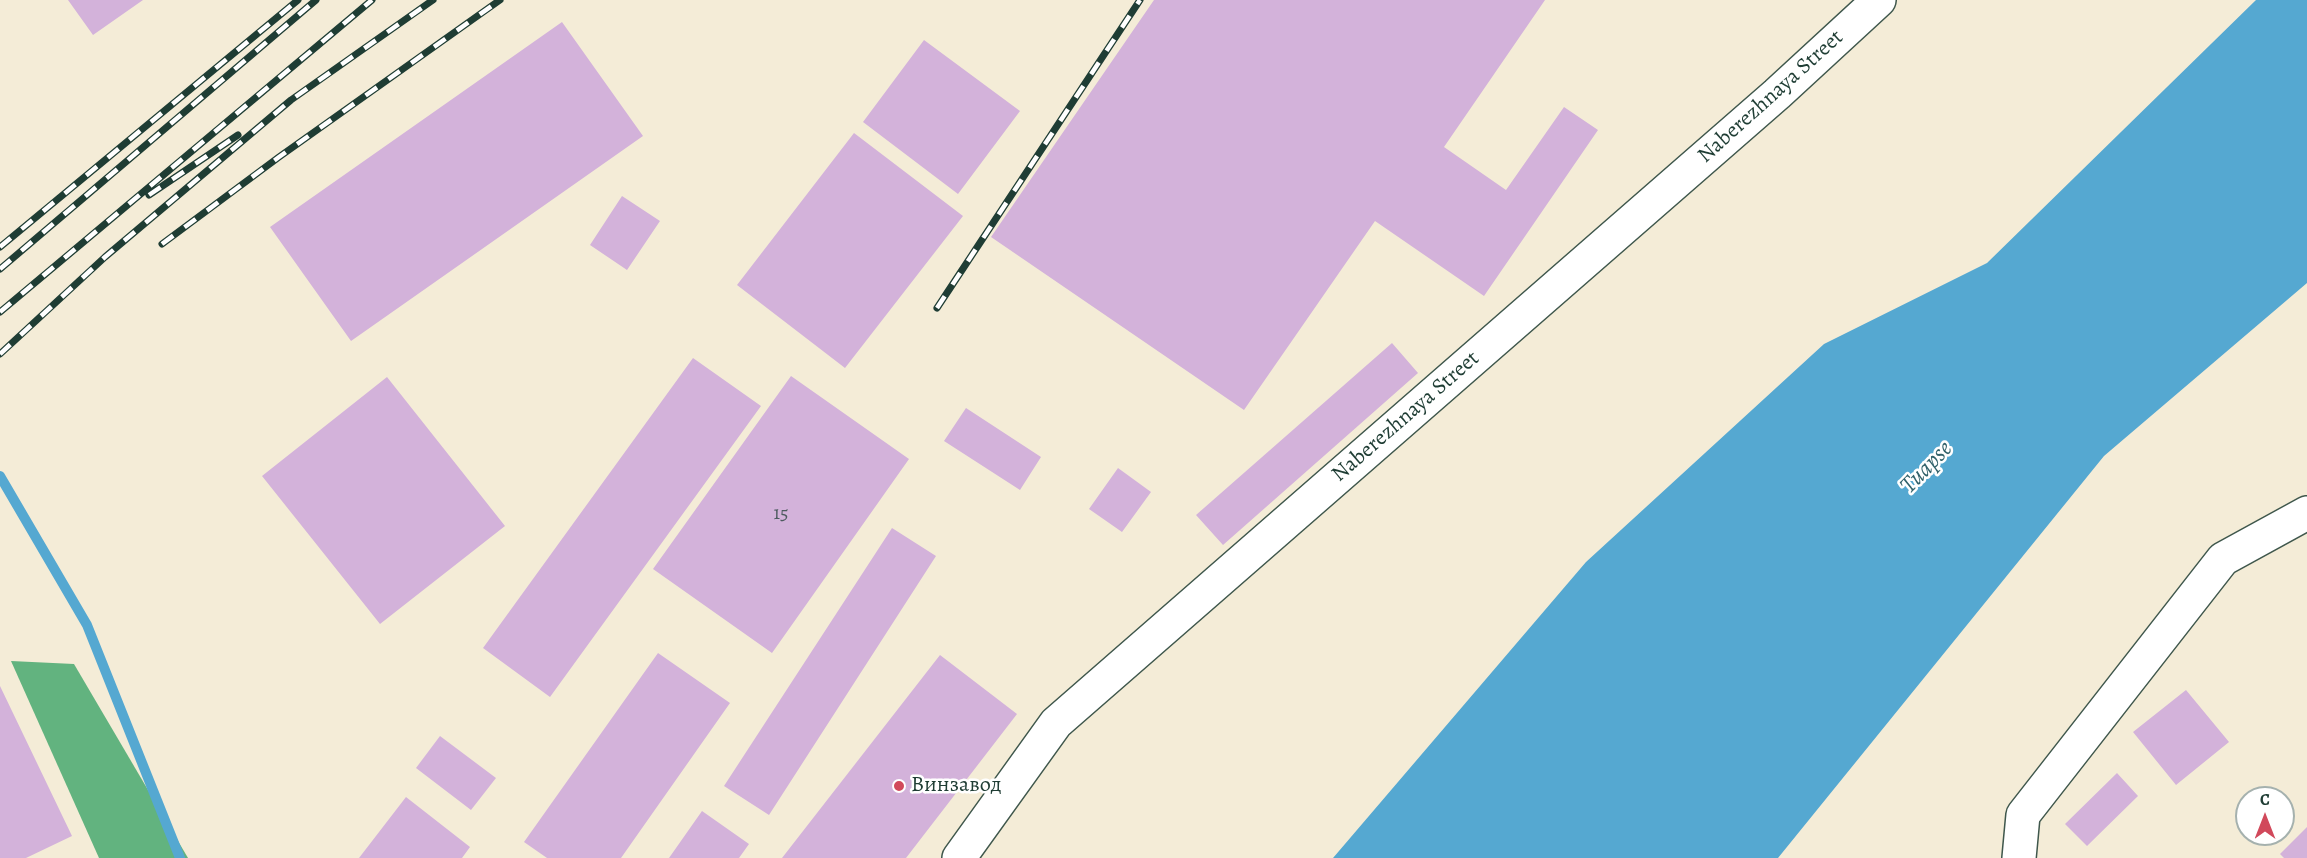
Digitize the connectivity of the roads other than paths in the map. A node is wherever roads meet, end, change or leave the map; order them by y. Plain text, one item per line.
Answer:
1 (1879, 0) edge
2 (2307, 513) edge
3 (959, 858) edge
4 (2019, 858) edge

1 - 3 street, Naberezhnaya Street
2 - 4 street

